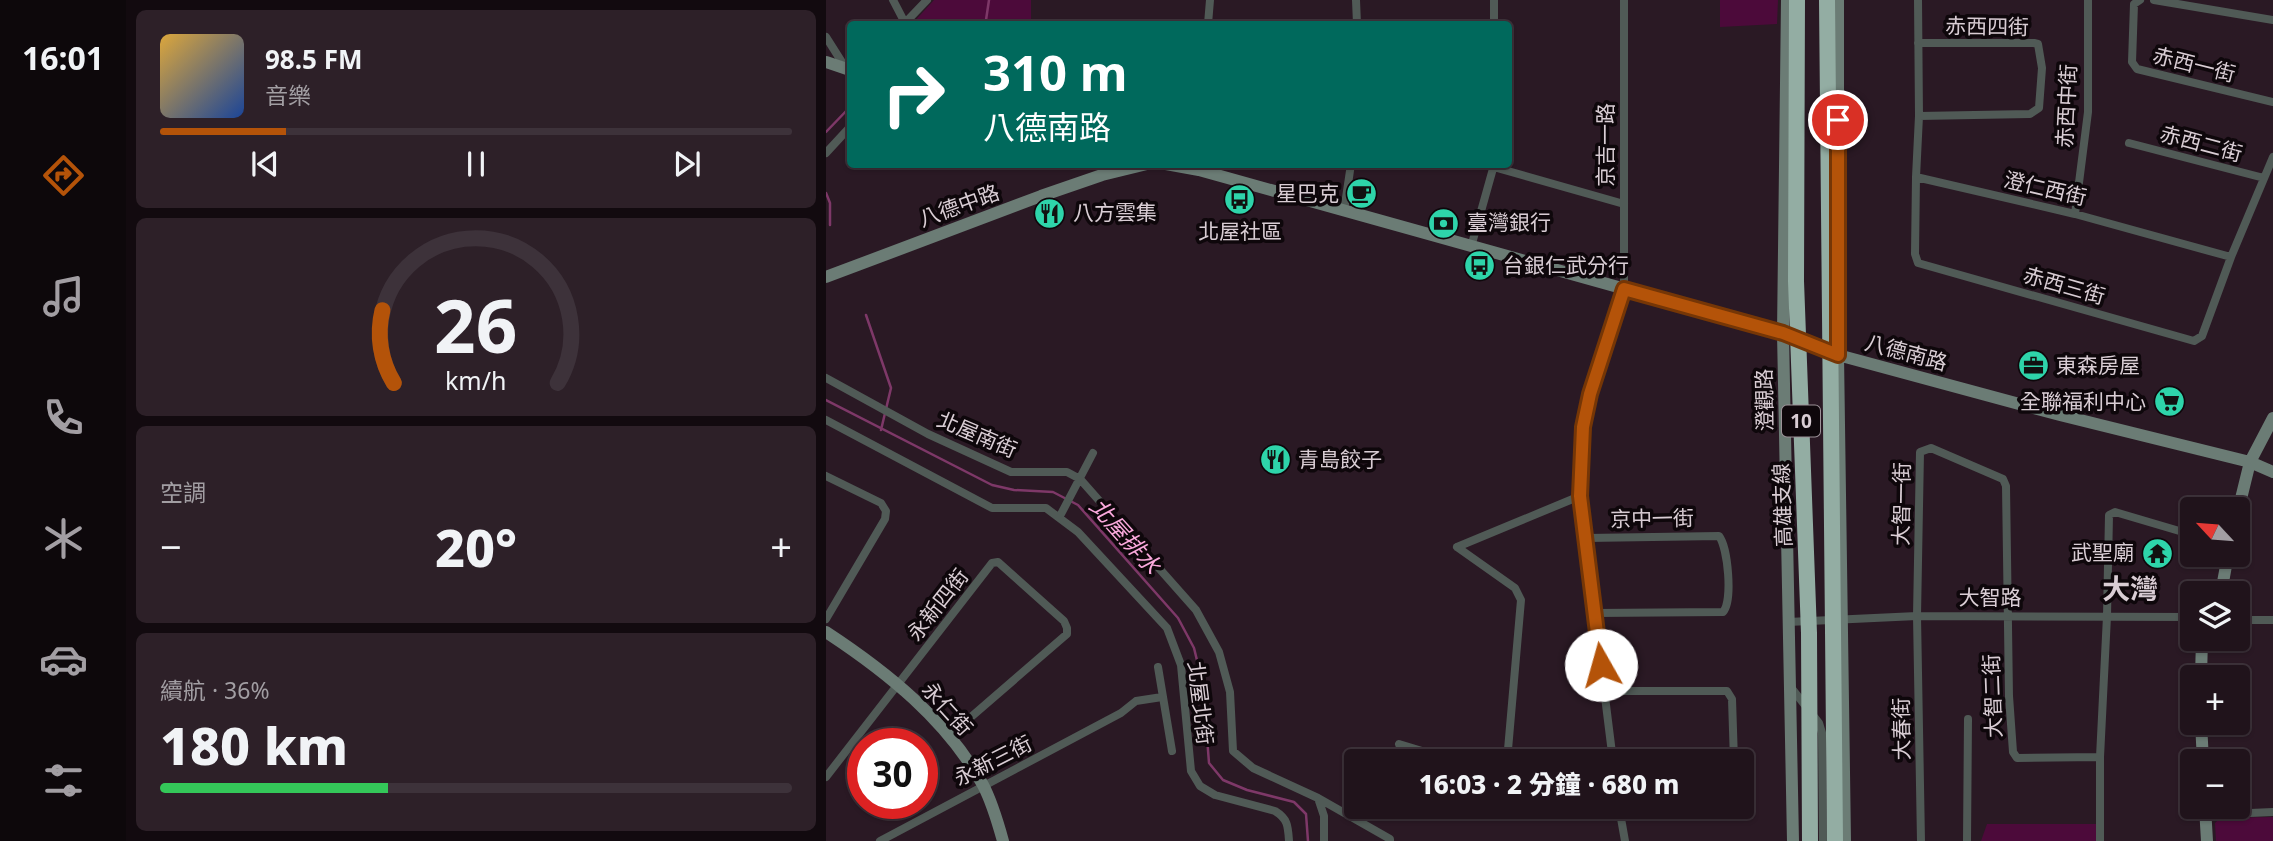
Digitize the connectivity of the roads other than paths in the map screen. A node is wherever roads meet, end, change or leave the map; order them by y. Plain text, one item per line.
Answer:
1 (893, 0) edge
2 (927, 0) edge
3 (1210, 0) edge
4 (1356, 0) edge
5 (1494, 0) edge
6 (1624, 0) edge
7 (1787, 0) edge
8 (1797, 0) edge
9 (1827, 0) edge
10 (1838, 0) edge
11 (1918, 0) edge
12 (2088, 0) edge
13 (2140, 0) edge
14 (2154, 0) edge
15 (2273, 20) edge
16 (903, 21) edge
17 (907, 21) edge
18 (1208, 21) edge
19 (1357, 21) edge
20 (1494, 21) edge
21 (826, 37) edge
22 (1918, 43) junction
23 (826, 62) edge
24 (847, 68) edge
25 (847, 70) edge
26 (2273, 102) edge
27 (1919, 116) junction
28 (847, 130) edge
29 (2129, 143) dead end
30 (826, 153) edge
31 (2273, 157) edge
32 (1131, 168) edge
33 (1202, 168) edge
34 (1350, 168) edge
35 (1493, 168) edge
36 (1501, 168) edge
37 (1916, 177) junction
38 (2264, 178) junction
39 (1624, 204) junction
40 (1344, 211) junction
41 (2075, 214) junction
42 (1471, 247) junction
43 (2231, 257) junction
44 (826, 277) edge
45 (1624, 289) junction
46 (1783, 333) junction
47 (1838, 355) junction
48 (826, 378) edge
49 (2273, 418) edge
50 (826, 419) edge
51 (1093, 453) dead end
52 (2250, 462) junction
53 (2273, 472) edge
54 (826, 476) edge
55 (1078, 484) junction
56 (1580, 496) junction
57 (2242, 497) edge
58 (1062, 513) junction
59 (2180, 531) edge
60 (1587, 538) junction
61 (1595, 613) junction
62 (1917, 616) junction
63 (2008, 616) junction
64 (2107, 616) junction
65 (2180, 617) edge
66 (826, 619) edge
67 (1842, 620) junction
68 (2250, 620) edge
69 (2273, 620) edge
70 (1788, 622) junction
71 (826, 632) edge
72 (1157, 667) dead end
73 (898, 684) junction
74 (1790, 684) junction
75 (1604, 691) junction
76 (1162, 697) junction
77 (1968, 719) dead end
78 (949, 736) junction
79 (1399, 744) dead end
80 (1415, 749) edge
81 (1508, 749) edge
82 (1611, 749) edge
83 (1733, 749) edge
84 (1172, 751) dead end
85 (2100, 757) junction
86 (826, 777) edge
87 (984, 786) junction
88 (1318, 798) junction
89 (2250, 812) edge
90 (2273, 812) edge
91 (1621, 819) edge
92 (2206, 819) edge
93 (880, 841) edge
94 (1003, 841) edge
95 (1289, 841) edge
96 (1324, 841) edge
97 (1390, 841) edge
98 (1625, 841) edge
99 (1793, 841) edge
100 (1810, 841) edge
101 (1823, 841) edge
102 (1835, 841) edge
103 (1845, 841) edge
104 (1921, 841) edge
105 (1967, 841) edge
106 (2100, 841) edge
107 (2207, 841) edge

1 - 16 street
2 - 17 street
3 - 18 street
4 - 19 street
5 - 20 street
6 - 39 street, 京吉一路
7 - 46 street, 澄觀路
8 - 100 highway, 高雄支線 / 10, bridge
9 - 102 highway, 10, bridge
10 - 47 street
11 - 22 street
12 - 41 street, 赤西中街
13 - 26 street, 赤西一街
14 - 15 street
21 - 24 street
22 - 27 street
22 - 27 street, 赤西四街
23 - 25 street
27 - 37 street
28 - 30 street
29 - 38 street, 赤西二街
31 - 38 street
32 - 44 street, 八德中路
33 - 40 street, 八德南路
34 - 40 street
35 - 42 street
36 - 39 street
37 - 41 street, 澄仁西街
37 - 43 street, 赤西三街
38 - 43 street
39 - 45 street, 京吉一路
40 - 42 street, 八德南路
41 - 43 street, 澄仁西街
42 - 45 street, 八德南路
45 - 46 street, 八德南路
45 - 56 street, 京吉一路
46 - 47 street, 八德南路
46 - 70 street, 澄觀路
47 - 52 street, 八德南路
47 - 67 street
48 - 55 street, 北屋南街
49 - 52 street
50 - 58 street, 北屋北街
51 - 55 street
52 - 53 street, 八德南路
52 - 57 street
54 - 66 street
55 - 58 street
55 - 88 street
56 - 60 street, 京吉一路
56 - 81 street
58 - 95 street, 北屋北街
59 - 64 street
60 - 61 street, 京吉一路
60 - 61 street, 京中一街
61 - 75 street, 京吉一路
62 - 63 street, 大智路
62 - 63 street, 大智一街
62 - 67 street, 大智路
62 - 104 street, 大春街
63 - 64 street, 大智路
63 - 85 street, 大智二街
64 - 65 street, 大智路
64 - 85 street
67 - 70 street, 大智路
67 - 103 street
68 - 69 street
70 - 74 street, 澄觀路
71 - 73 street, 永仁街
72 - 76 street
73 - 78 street, 永仁街
73 - 78 street, 永新四街
73 - 86 street, 永新四街
74 - 99 street, 澄觀路
74 - 101 street
75 - 82 street, 京吉一路
75 - 83 street
76 - 84 street
76 - 87 street, 永新三街
77 - 105 street
78 - 87 street, 永仁街
79 - 80 street
85 - 106 street
87 - 93 street, 永新三街
87 - 94 street, 永仁街
88 - 96 street
88 - 97 street
89 - 90 street
91 - 98 street
92 - 107 street

